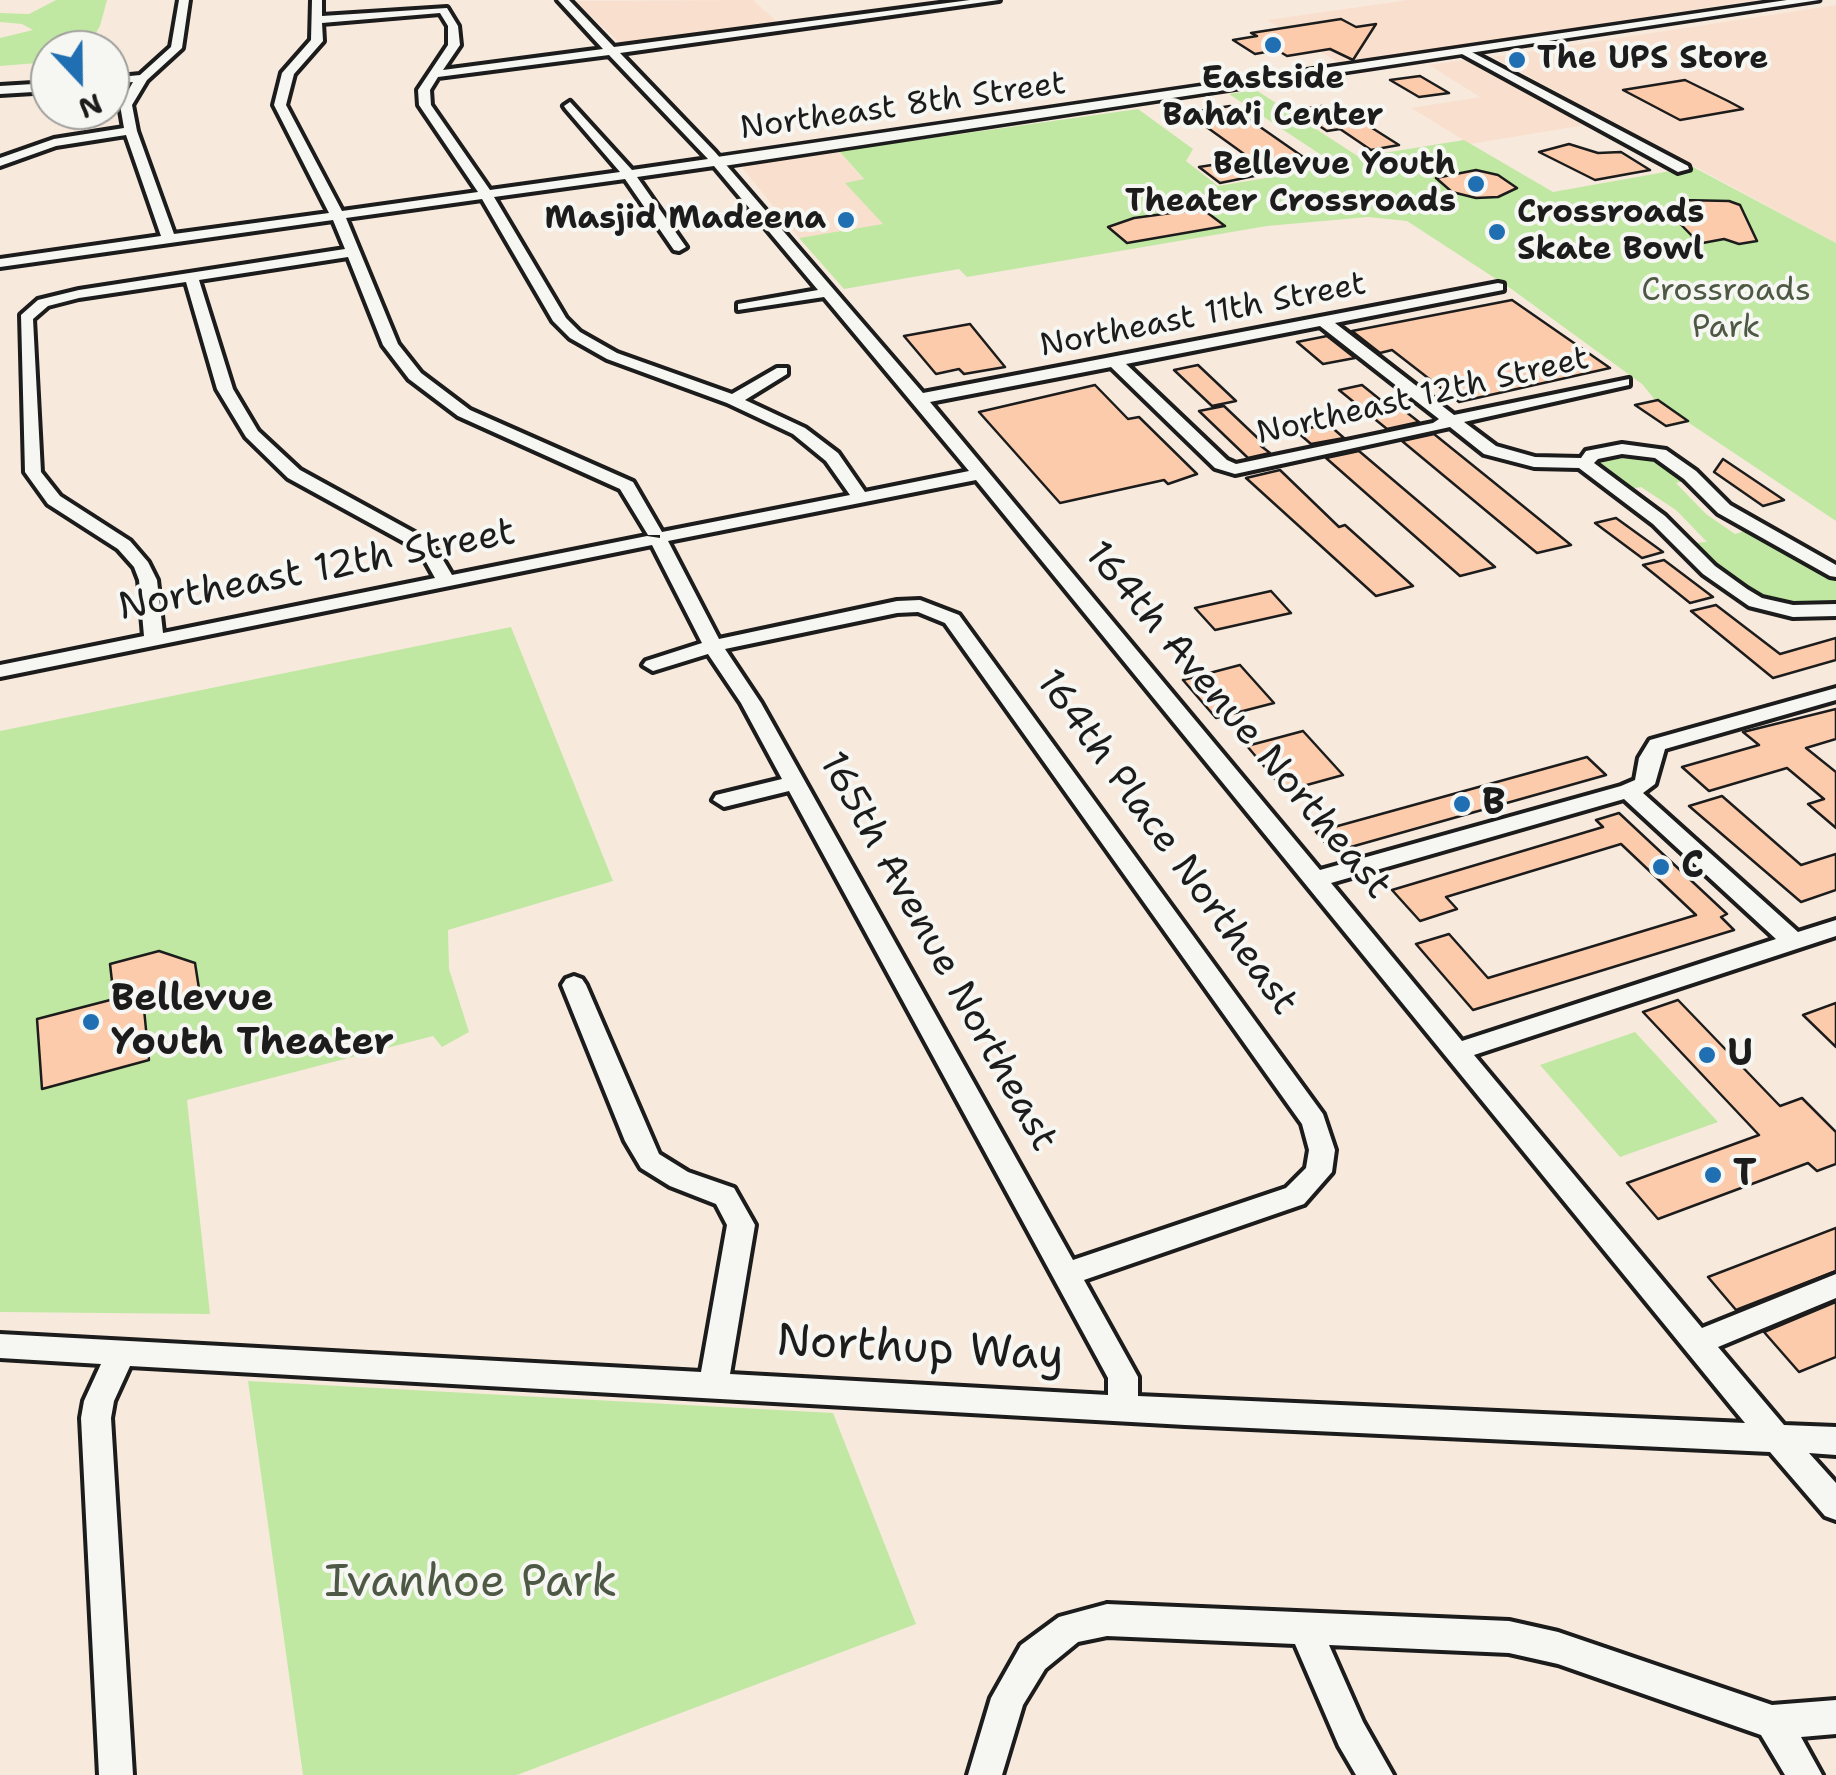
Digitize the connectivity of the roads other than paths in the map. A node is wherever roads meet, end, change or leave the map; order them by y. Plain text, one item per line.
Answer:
1 (4, 0) edge
2 (184, 0) edge
3 (318, 0) edge
4 (562, 0) edge
5 (994, 0) edge
6 (1813, 0) edge
7 (0, 8) edge
8 (318, 20) junction
9 (610, 49) junction
10 (1466, 52) junction
11 (437, 74) junction
12 (143, 78) junction
13 (130, 79) edge
14 (30, 88) edge
15 (0, 90) edge
16 (570, 106) dead end
17 (131, 131) junction
18 (0, 162) edge
19 (717, 162) junction
20 (1683, 169) dead end
21 (628, 175) junction
22 (487, 195) junction
23 (338, 216) junction
24 (169, 239) junction
25 (679, 247) dead end
26 (354, 252) junction
27 (0, 263) edge
28 (191, 276) junction
29 (1498, 287) dead end
30 (829, 292) junction
31 (742, 306) dead end
32 (1323, 321) junction
33 (1114, 361) junction
34 (782, 370) dead end
35 (1624, 382) dead end
36 (919, 398) junction
37 (732, 400) junction
38 (1448, 421) junction
39 (1586, 464) junction
40 (980, 474) junction
41 (861, 498) junction
42 (657, 538) junction
43 (1836, 572) edge
44 (446, 581) junction
45 (1836, 610) edge
46 (154, 640) junction
47 (713, 646) junction
48 (654, 665) dead end
49 (0, 670) edge
50 (1836, 694) edge
51 (795, 782) junction
52 (1628, 791) junction
53 (724, 800) dead end
54 (1317, 879) junction
55 (1836, 928) edge
56 (1794, 941) junction
57 (574, 985) dead end
58 (1458, 1051) junction
59 (1066, 1274) junction
60 (1836, 1286) edge
61 (1697, 1342) junction
62 (0, 1346) edge
63 (120, 1353) junction
64 (713, 1385) junction
65 (1123, 1408) junction
66 (1780, 1440) junction
67 (1836, 1441) edge
68 (1836, 1506) edge
69 (1304, 1627) junction
70 (1836, 1717) edge
71 (1772, 1722) junction
72 (116, 1775) edge
73 (985, 1775) edge
74 (1376, 1775) edge
75 (1805, 1775) edge

1 - 7 street
2 - 12 street
3 - 8 street
4 - 9 street, 164th Avenue Northeast
5 - 9 street
6 - 10 main road, Northeast 8th Street
8 - 11 street
8 - 23 street, 165th Avenue Northeast
9 - 11 street
9 - 19 street, 164th Avenue Northeast
10 - 19 main road, Northeast 8th Street
10 - 20 street
11 - 22 street
12 - 13 street
12 - 17 street
14 - 15 street
16 - 21 street
17 - 18 street
17 - 24 street
19 - 21 street, Northeast 8th Street
19 - 30 street, 164th Avenue Northeast
21 - 22 street, Northeast 8th Street
21 - 25 street
22 - 23 street, Northeast 8th Street
22 - 37 street
23 - 24 street, Northeast 8th Street
23 - 26 street, 165th Avenue Northeast
24 - 27 street, Northeast 8th Street
26 - 28 street
26 - 42 street, 165th Avenue Northeast
28 - 44 street
28 - 46 street
29 - 32 street, Northeast 11th Street
30 - 31 street
30 - 36 street, 164th Avenue Northeast
32 - 33 street, Northeast 11th Street
32 - 38 street
33 - 36 street, Northeast 11th Street
33 - 38 street, Northeast 12th Street
34 - 37 street
35 - 38 street, Northeast 12th Street
36 - 40 street, 164th Avenue Northeast
37 - 41 street
38 - 39 street
39 - 43 street
39 - 45 street
40 - 41 street, Northeast 12th Street
40 - 54 street, 164th Avenue Northeast
41 - 42 street, Northeast 12th Street
42 - 44 street, Northeast 12th Street
42 - 47 street, 165th Avenue Northeast
44 - 46 street, Northeast 12th Street
46 - 49 street, Northeast 12th Street
47 - 48 street
47 - 51 street, 165th Avenue Northeast
47 - 59 street, 164th Place Northeast
50 - 52 street
51 - 53 street
51 - 59 street, 165th Avenue Northeast
52 - 54 street
52 - 56 street
54 - 58 street, 164th Avenue Northeast
55 - 56 street
56 - 58 street
57 - 64 street
58 - 61 street, 164th Avenue Northeast
59 - 65 street, 165th Avenue Northeast
60 - 61 street
61 - 66 street, 164th Avenue Northeast
62 - 63 street, Northup Way
63 - 64 street, Northup Way
63 - 72 street
64 - 65 street, Northup Way
65 - 66 street, Northup Way
66 - 67 street, Northup Way
66 - 68 street, 164th Avenue Northeast
69 - 71 street
69 - 73 street
69 - 74 street
70 - 71 street
71 - 75 street

